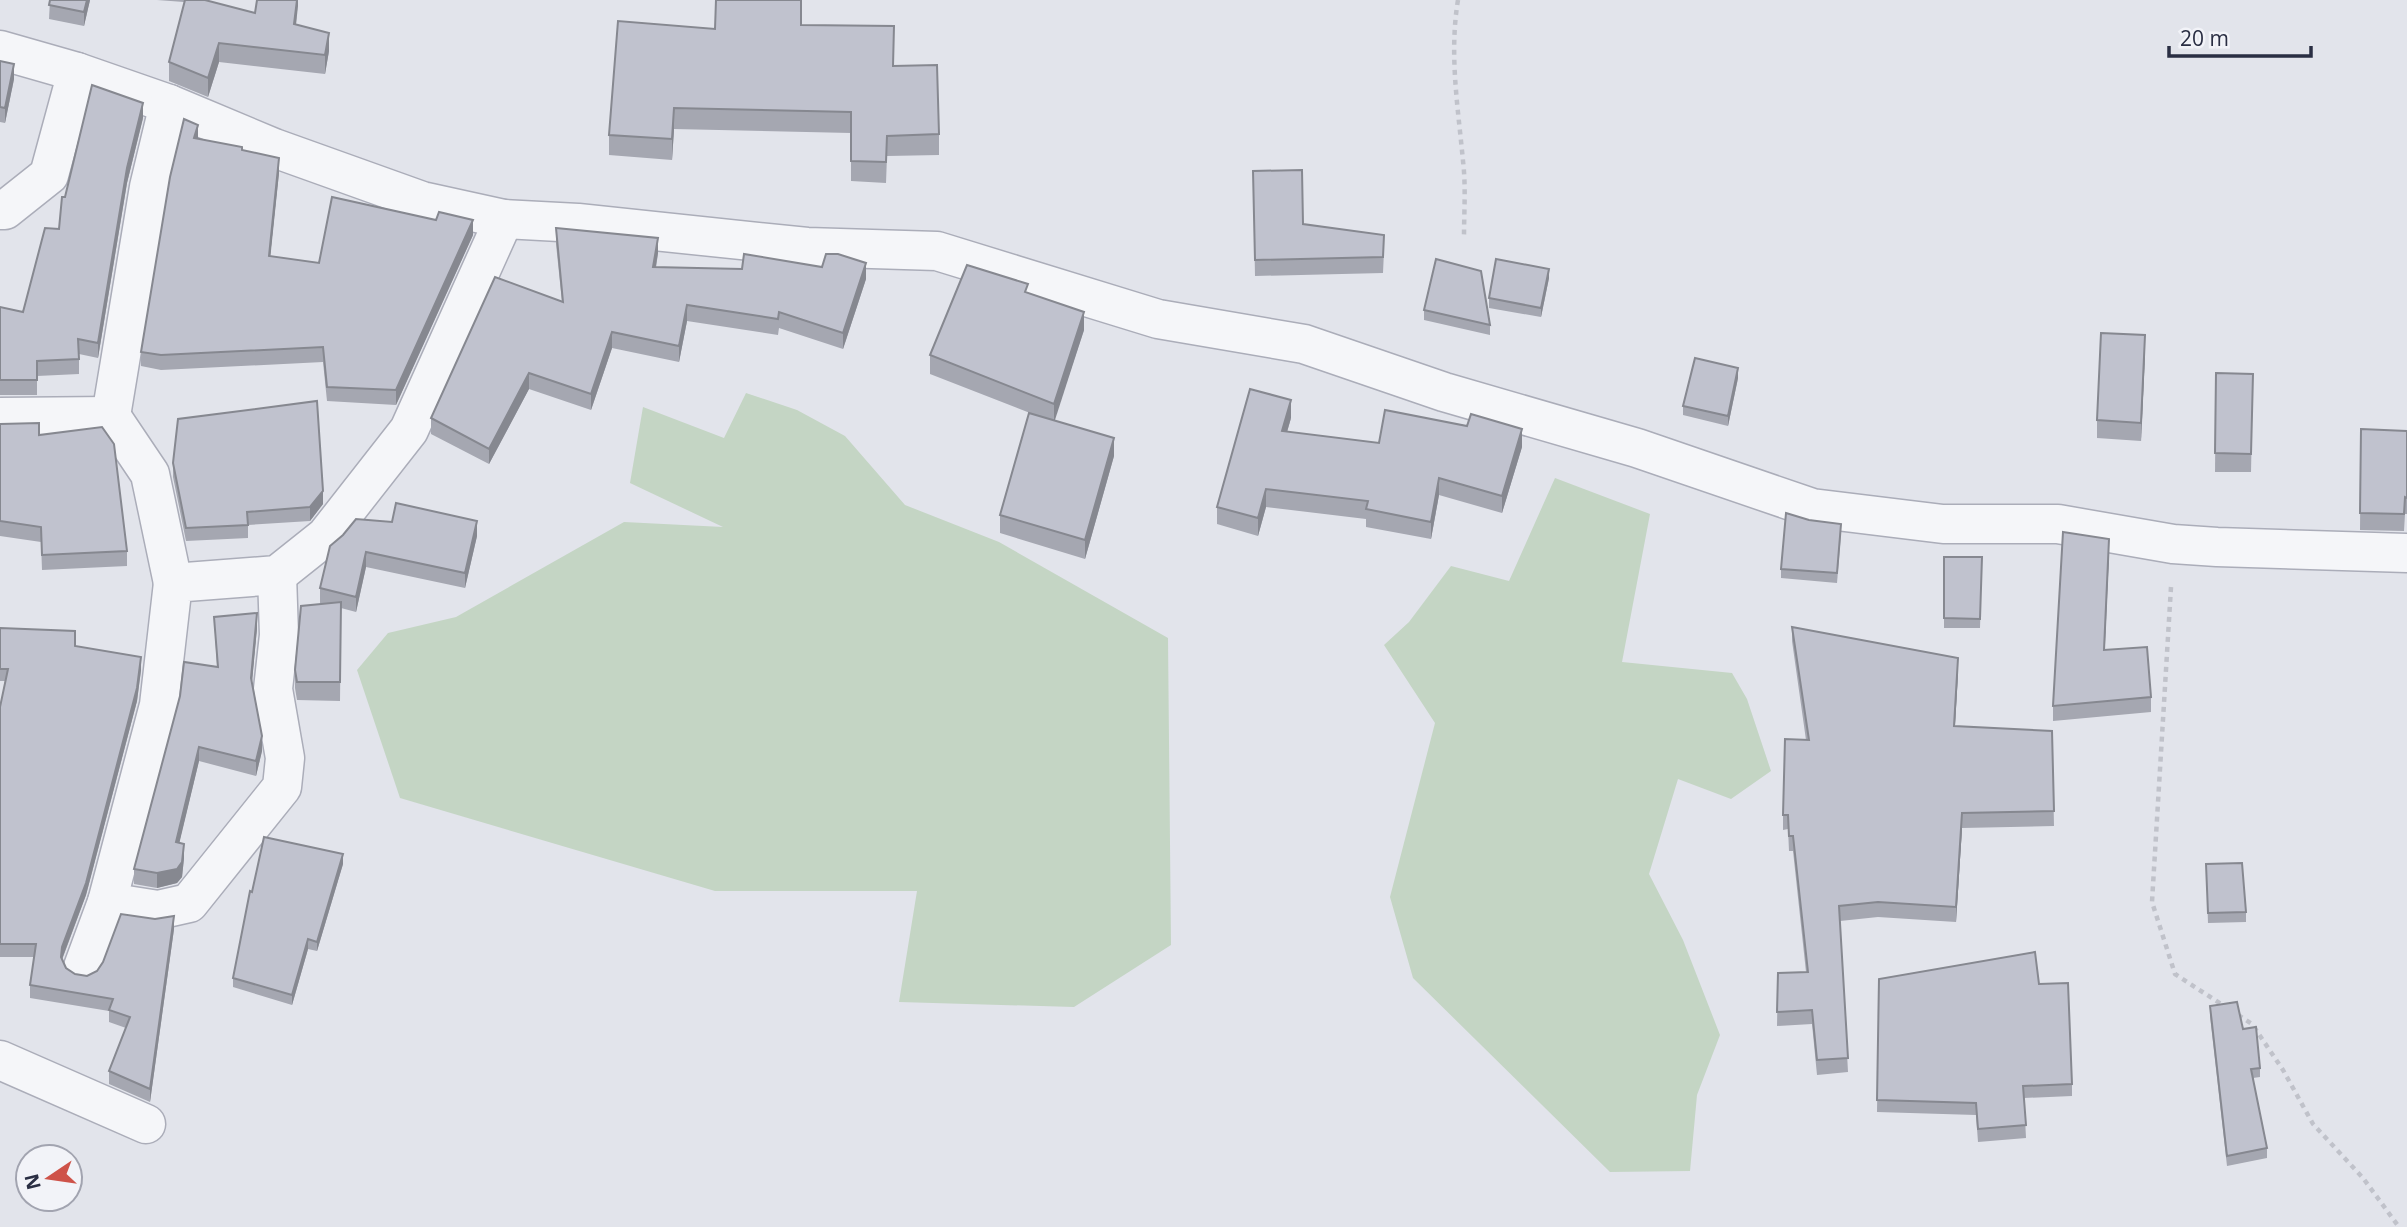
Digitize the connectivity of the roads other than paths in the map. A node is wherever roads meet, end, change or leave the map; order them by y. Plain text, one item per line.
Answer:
1 (0, 50) edge
2 (76, 72) junction
3 (169, 104) junction
4 (0, 210) edge
5 (504, 219) junction
6 (111, 416) junction
7 (0, 418) edge
8 (2407, 553) edge
9 (277, 575) junction
10 (173, 583) junction
11 (107, 902) junction
12 (83, 967) dead end
13 (0, 1060) edge
14 (146, 1124) dead end

1 - 2 street
2 - 3 street
2 - 4 street
3 - 5 street
3 - 6 street
5 - 8 street
5 - 9 street
6 - 7 street
6 - 10 street
9 - 10 street
9 - 11 street
10 - 11 street
11 - 12 street
13 - 14 street

